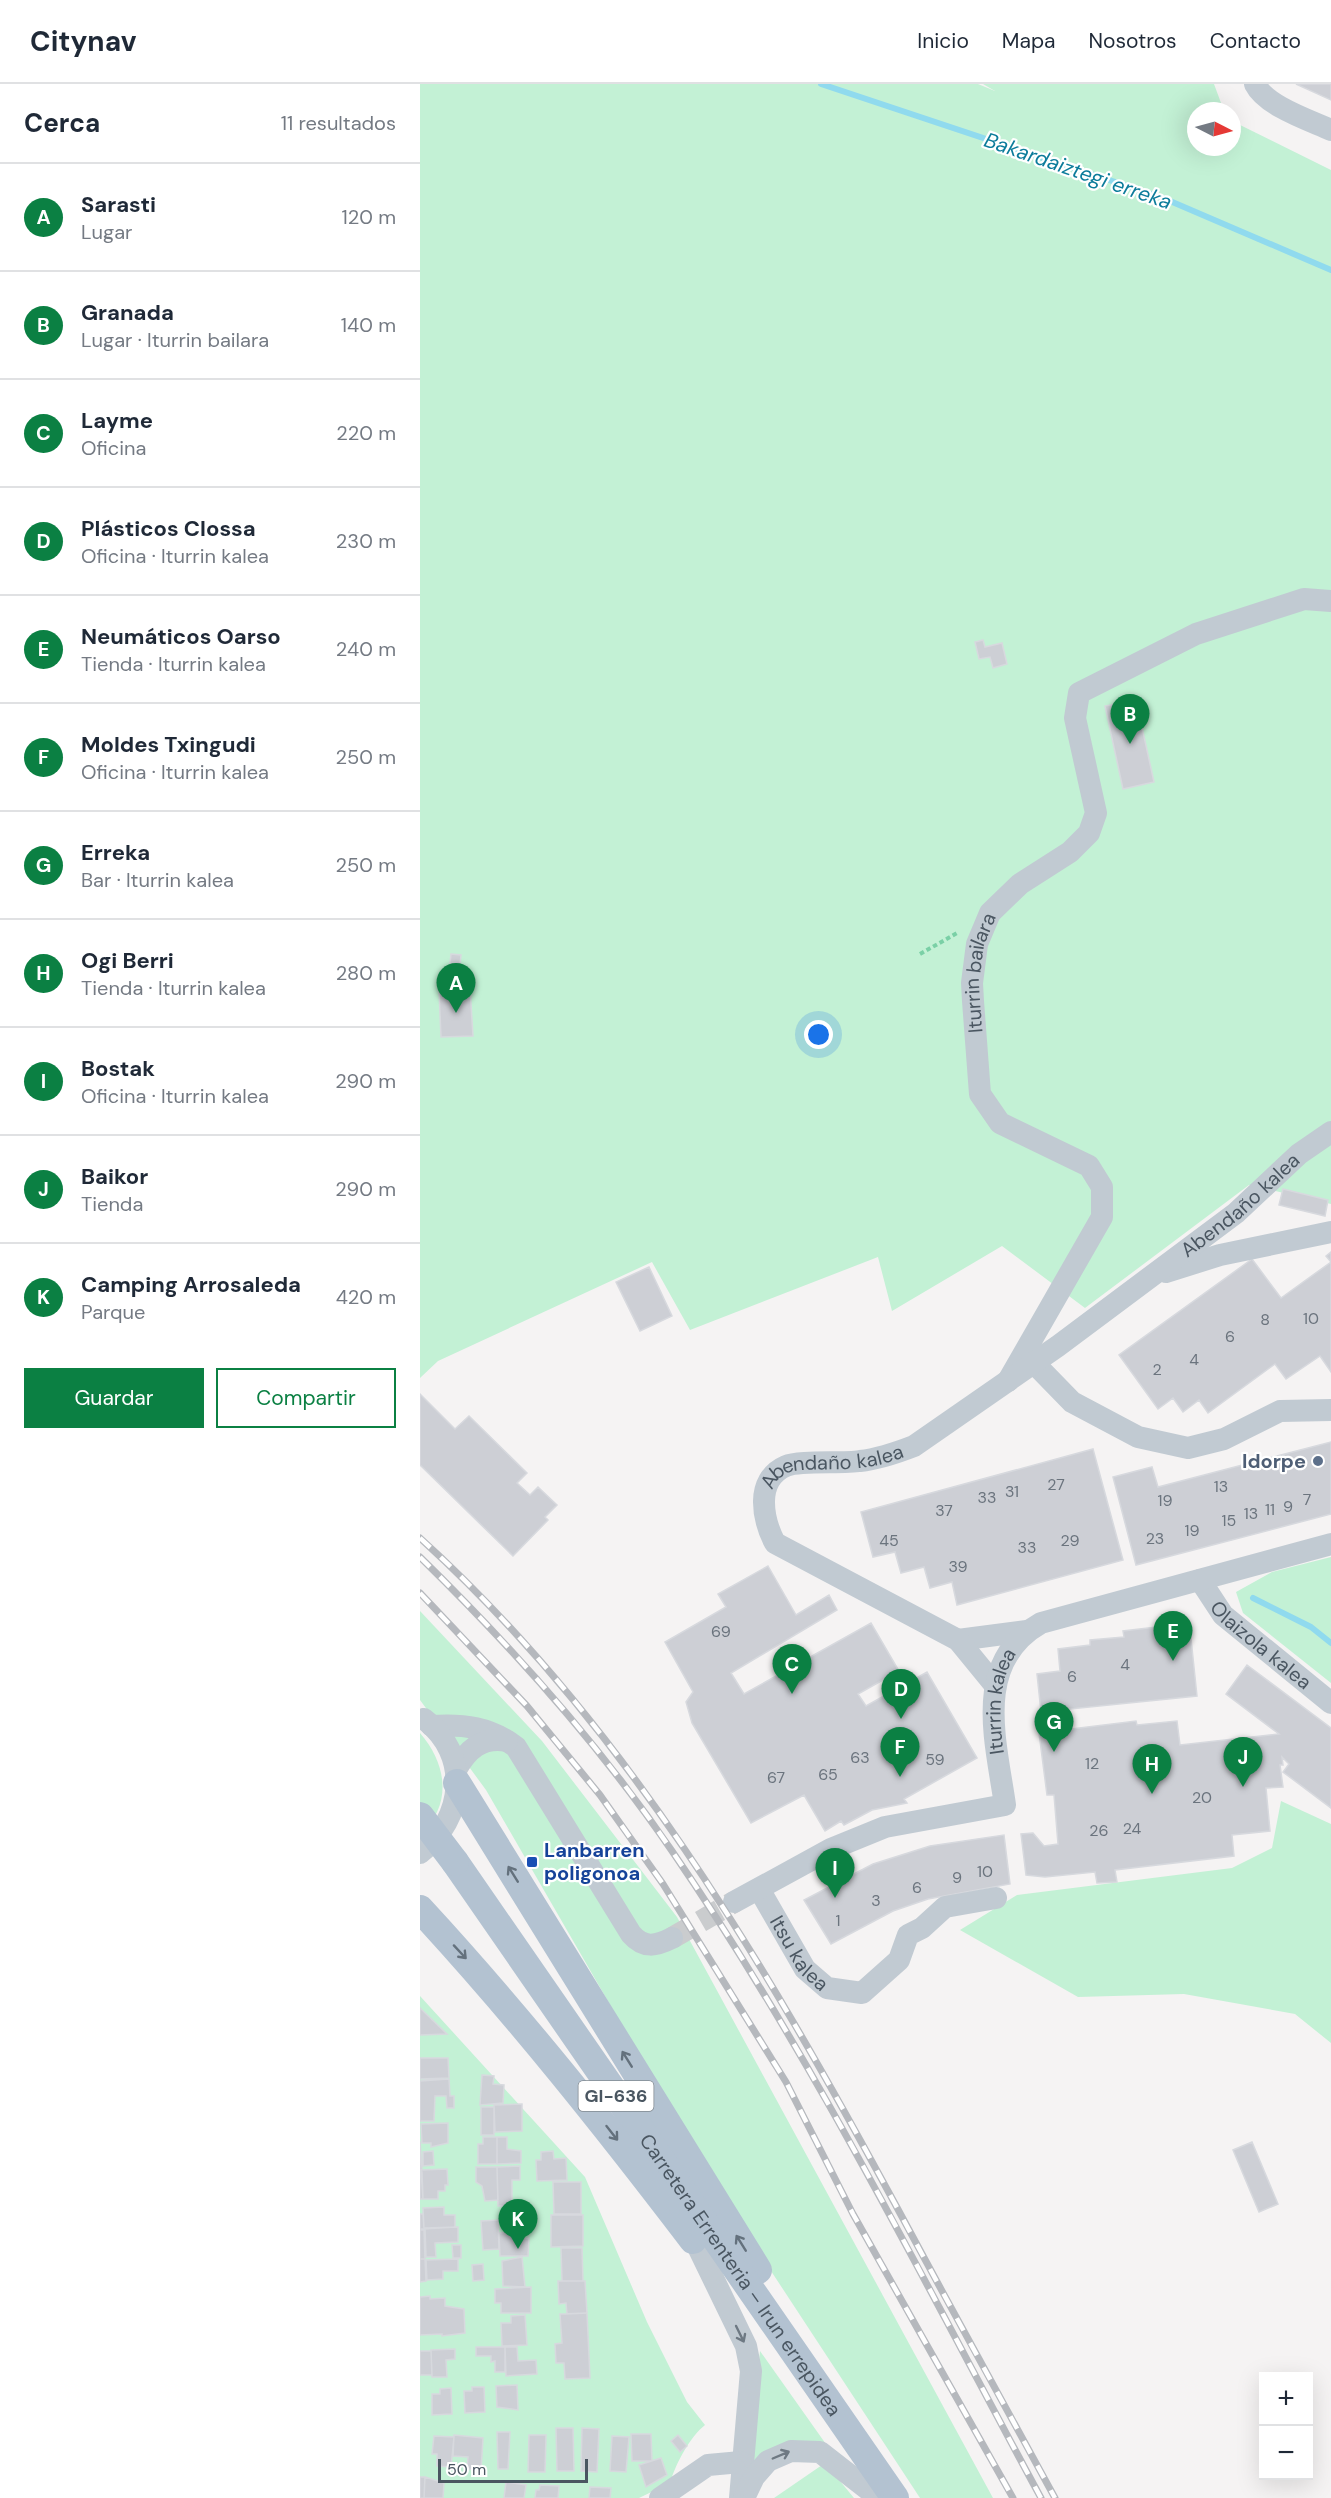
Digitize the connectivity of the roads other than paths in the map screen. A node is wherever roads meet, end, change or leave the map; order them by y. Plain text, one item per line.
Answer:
1 (1255, 84) edge
2 (1331, 129) edge
3 (1331, 601) edge
4 (1331, 1132) edge
5 (1331, 1232) edge
6 (1150, 1277) junction
7 (1034, 1363) junction
8 (1008, 1381) junction
9 (1331, 1410) edge
10 (1331, 1544) edge
11 (1200, 1580) junction
12 (1027, 1631) junction
13 (958, 1640) junction
14 (994, 1684) junction
15 (1331, 1703) edge
16 (426, 1721) edge
17 (508, 1741) junction
18 (457, 1777) junction
19 (420, 1816) edge
20 (420, 1853) edge
21 (759, 1889) junction
22 (996, 1898) dead end
23 (734, 1902) tunnel mouth
24 (420, 1908) edge
25 (672, 1938) tunnel mouth
26 (696, 2243) junction
27 (776, 2329) junction
28 (816, 2386) junction
29 (741, 2462) junction
30 (660, 2498) edge
31 (742, 2498) edge
32 (879, 2498) edge
33 (895, 2498) edge

1 - 2 street
3 - 8 street, Iturrin bailara
4 - 6 street, Abendaño kalea
5 - 6 street
6 - 7 street, Abendaño kalea
7 - 8 street, Abendaño kalea
7 - 9 street
8 - 13 street, Abendaño kalea
10 - 11 street, Iturrin kalea
11 - 12 street, Iturrin kalea
11 - 15 street, Olaizola kalea
12 - 13 street
12 - 14 street, Iturrin kalea
13 - 14 street
14 - 21 street, Iturrin kalea
16 - 17 street
16 - 18 street
17 - 18 street
17 - 25 street
18 - 20 street
28 -> 18 main road
19 - 27 main road, Carretera Errenteria – Irun errepidea / GI-636, bridge
21 - 22 street, Itsu kalea
21 - 23 street, Iturrin kalea
24 -> 26 main road
26 - 27 main road
26 -> 29 street
27 - 28 main road, Carretera Errenteria – Irun errepidea / GI-636
28 - 33 main road, Carretera Errenteria – Irun errepidea / GI-636
29 - 30 street
29 - 31 street
31 -> 32 street

